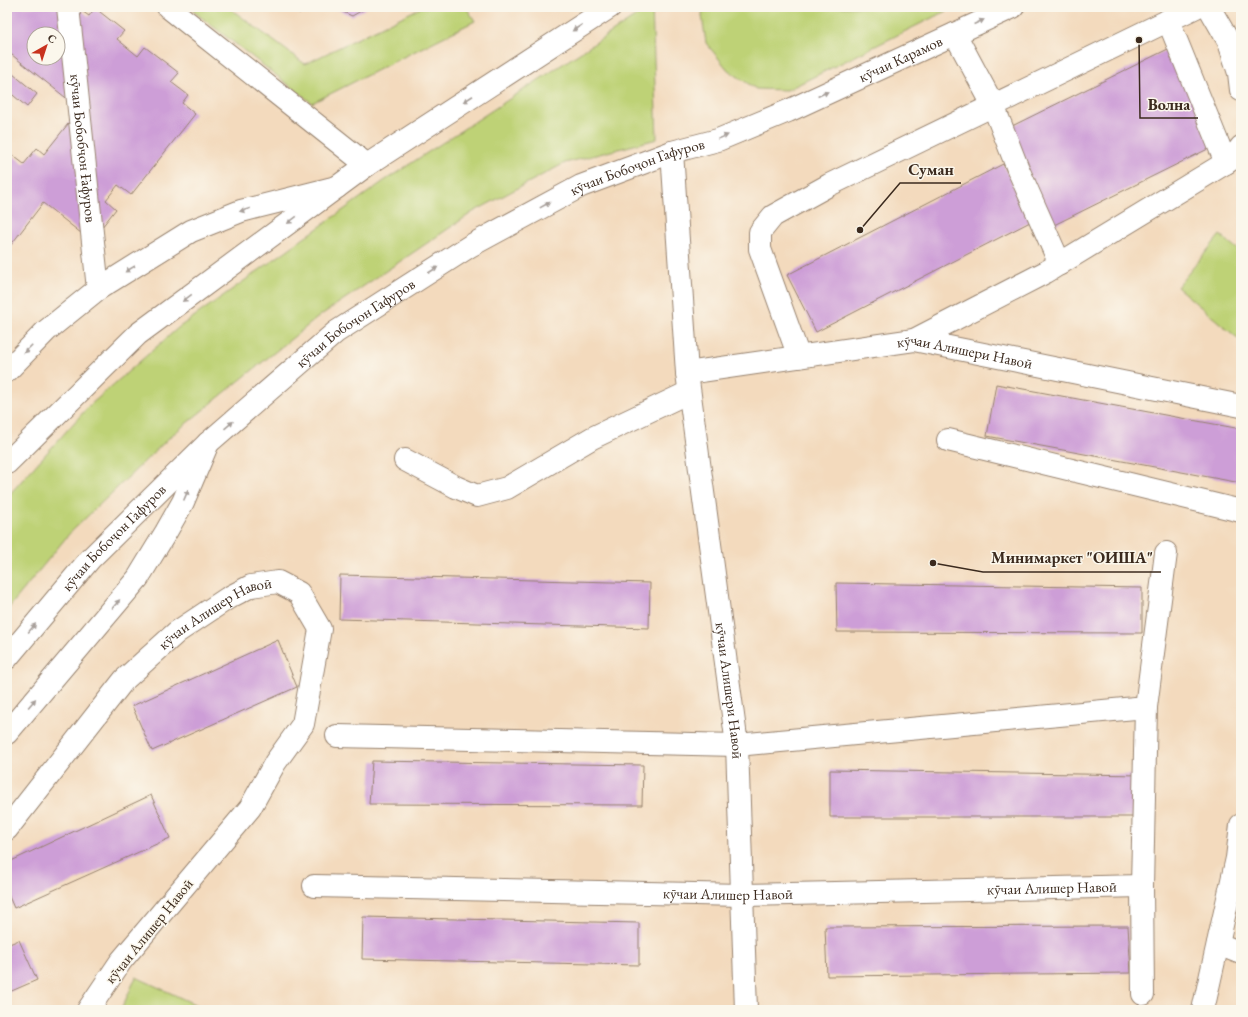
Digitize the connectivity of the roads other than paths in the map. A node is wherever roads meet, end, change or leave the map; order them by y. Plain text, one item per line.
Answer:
1 (68, 7) edge
2 (168, 7) edge
3 (610, 7) edge
4 (1013, 7) edge
5 (1196, 7) edge
6 (1209, 7) edge
7 (1168, 20) junction
8 (955, 34) junction
9 (1235, 40) edge
10 (1241, 90) edge
11 (993, 105) junction
12 (788, 111) joint
13 (1241, 147) edge
14 (672, 152) junction
15 (1226, 162) junction
16 (367, 165) junction
17 (337, 187) junction
18 (1060, 264) junction
19 (98, 289) junction
20 (914, 340) junction
21 (799, 357) junction
22 (7, 371) edge
23 (688, 382) junction
24 (1241, 406) edge
25 (948, 440) dead end
26 (208, 443) junction
27 (405, 460) dead end
28 (7, 463) edge
29 (1241, 511) edge
30 (1166, 553) dead end
31 (7, 658) edge
32 (1146, 707) junction
33 (7, 733) edge
34 (337, 736) dead end
35 (737, 745) junction
36 (1241, 825) edge
37 (7, 829) edge
38 (314, 886) dead end
39 (1142, 886) junction
40 (742, 895) junction
41 (1218, 944) junction
42 (1241, 954) edge
43 (1143, 994) dead end
44 (88, 1010) edge
45 (746, 1010) edge
46 (1203, 1010) edge

1 - 19 main road, кӯчаи Бобобҷон Ғафуров
2 - 16 main road
3 -> 16 main road
8 -> 4 main road, кӯчаи Карамов
5 - 7 main road
6 - 9 main road
7 - 11 main road
7 - 15 main road
8 - 11 main road
12 -> 8 main road, кӯчаи Карамов
9 - 10 main road
11 - 18 main road
11 - 21 main road
14 -> 12 main road, кӯчаи Бобоҷон Гафуров
13 - 15 main road
14 - 23 main road, кӯчаи Алишери Навоӣ
26 -> 14 main road, кӯчаи Бобоҷон Гафуров
15 - 18 main road
16 - 17 main road
17 -> 19 main road
17 -> 28 main road
18 - 20 main road
19 -> 22 main road
20 - 21 main road, кӯчаи Алишери Навоӣ
20 - 24 main road, кӯчаи Алишери Навоӣ
21 - 23 main road, кӯчаи Алишери Навоӣ
23 - 27 main road
23 - 35 main road, кӯчаи Алишери Навоӣ
25 - 29 main road
31 -> 26 main road, кӯчаи Бобоҷон Гафуров
33 -> 26 main road
30 - 32 main road
32 - 35 main road
32 - 39 main road
34 - 35 main road
35 - 40 main road, кӯчаи Алишери Навоӣ
36 - 41 main road
37 - 44 main road, кӯчаи Алишер Навоӣ
38 - 40 main road, кӯчаи Алишер Навоӣ
39 - 40 main road, кӯчаи Алишер Навоӣ
39 - 43 main road
40 - 45 main road, кӯчаи Алишери Навоӣ
41 - 42 main road
41 - 46 main road

